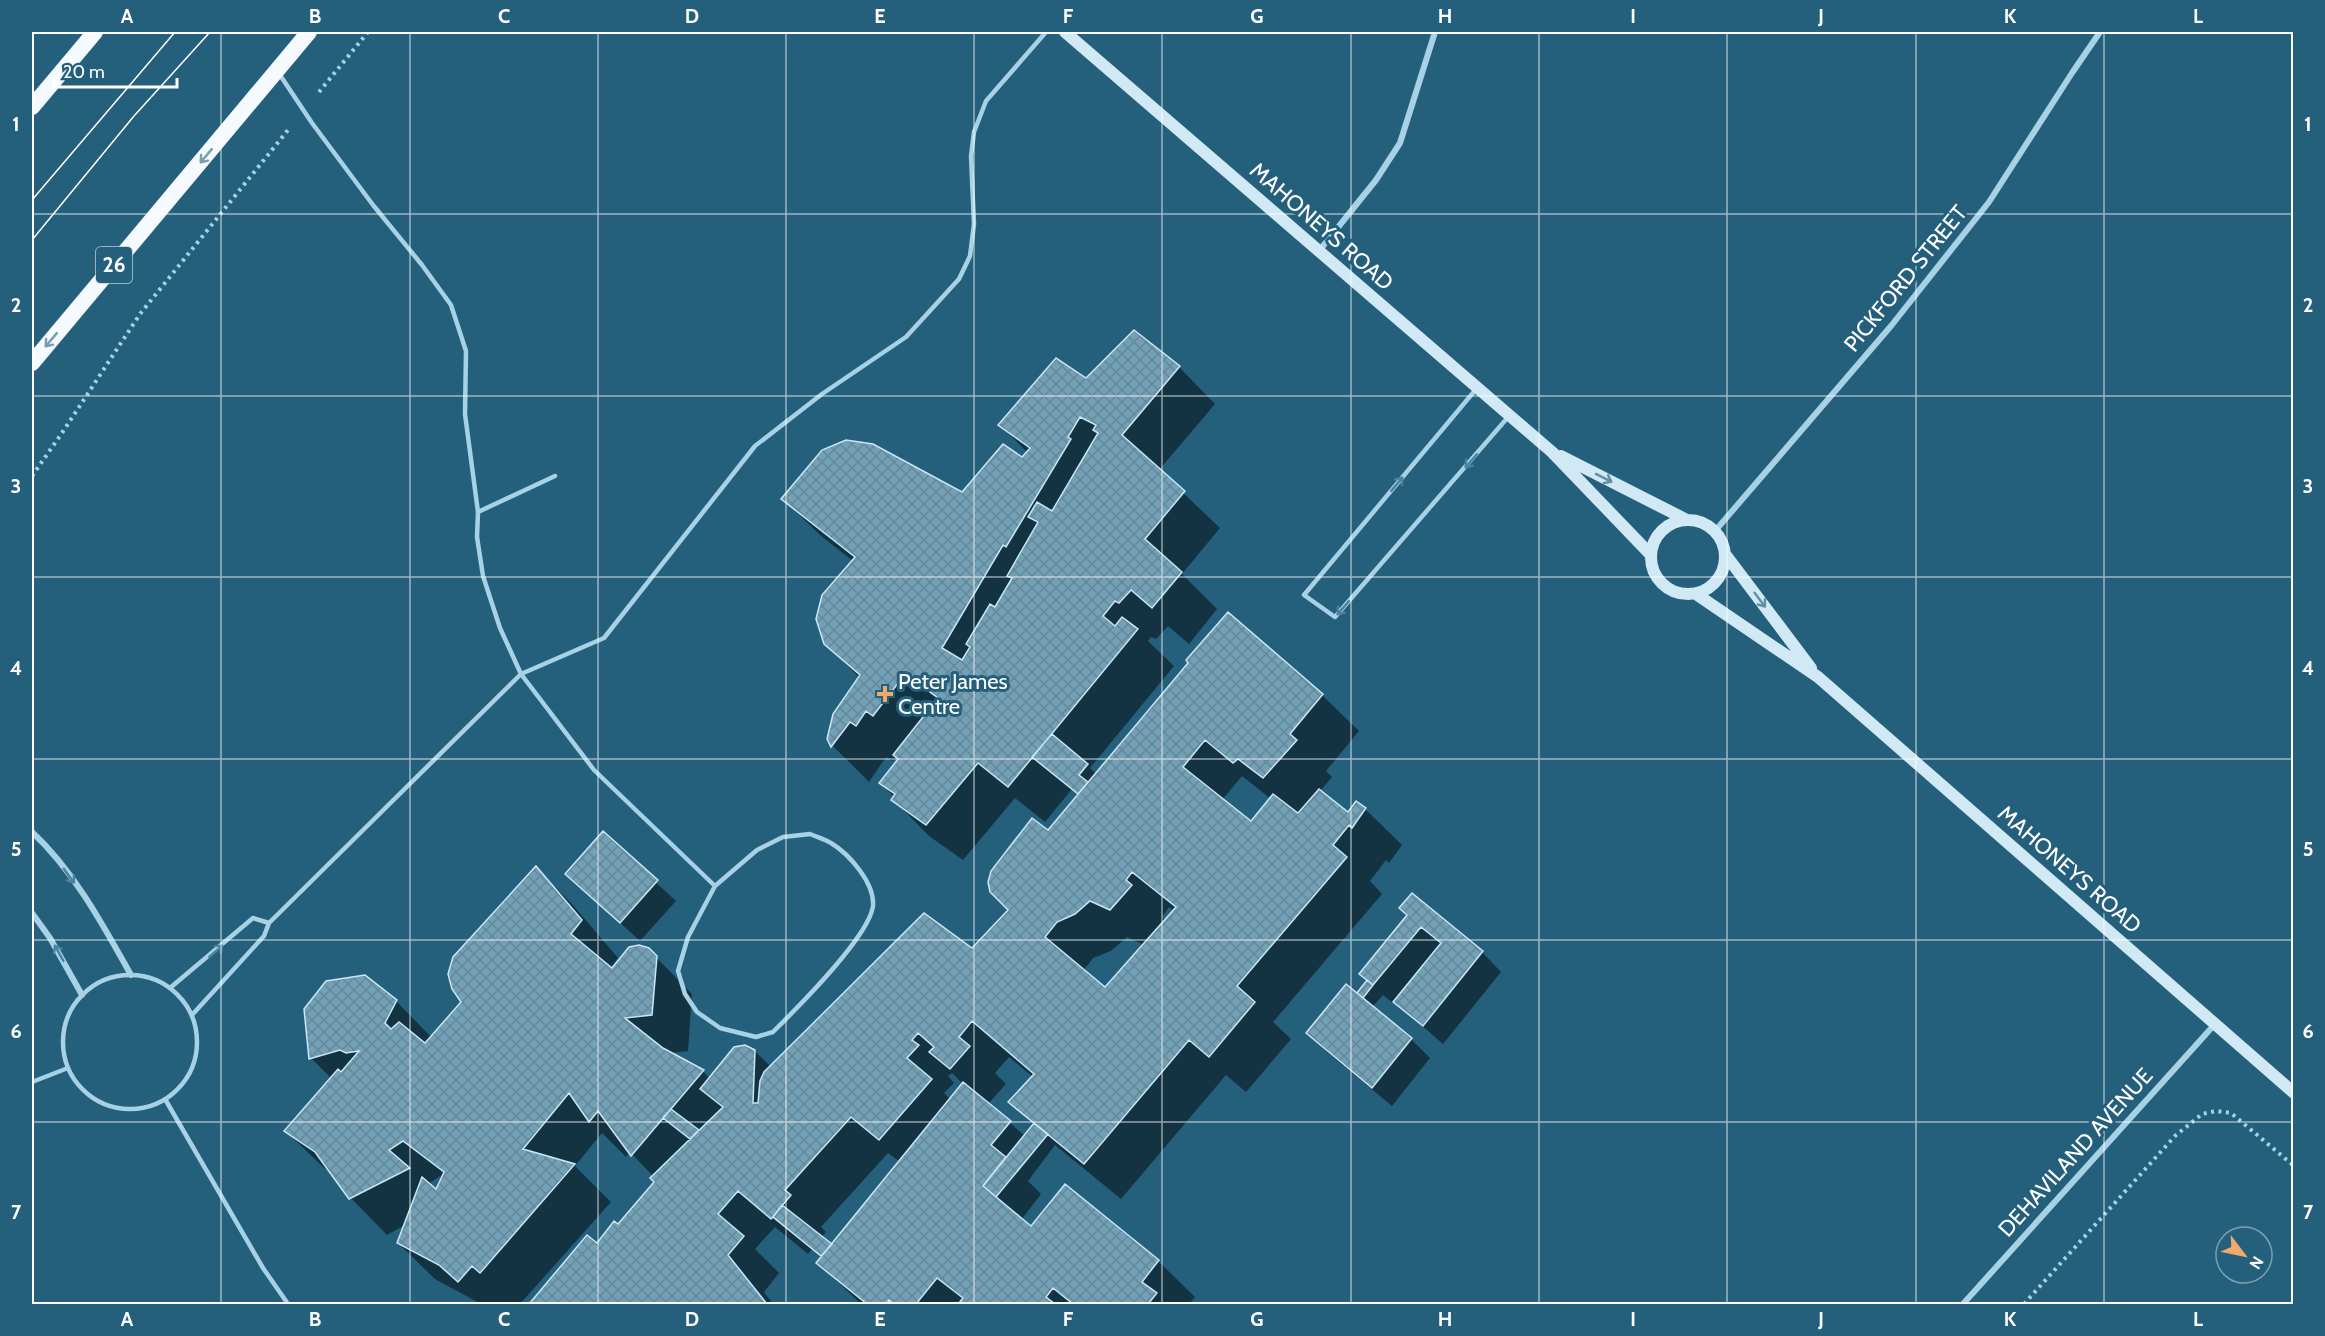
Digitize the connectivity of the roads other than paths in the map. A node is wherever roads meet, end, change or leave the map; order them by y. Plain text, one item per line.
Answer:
1 (95, 32) edge
2 (309, 32) edge
3 (1046, 32) edge
4 (1065, 32) edge
5 (1435, 32) edge
6 (2100, 32) edge
7 (277, 70) junction
8 (32, 107) edge
9 (1319, 251) junction
10 (32, 363) edge
11 (1477, 388) junction
12 (1509, 417) junction
13 (1552, 452) junction
14 (555, 476) dead end
15 (478, 512) junction
16 (1687, 520) junction
17 (1715, 531) junction
18 (1725, 554) junction
19 (1651, 555) junction
20 (1696, 594) junction
21 (521, 674) junction
22 (1818, 677) junction
23 (32, 832) edge
24 (715, 886) junction
25 (32, 913) edge
26 (269, 923) junction
27 (131, 975) junction
28 (170, 988) junction
29 (82, 995) junction
30 (192, 1015) junction
31 (2215, 1024) junction
32 (68, 1068) junction
33 (32, 1082) edge
34 (2293, 1092) edge
35 (165, 1099) junction
36 (288, 1305) edge
37 (1963, 1305) edge

1 - 8 highway
2 - 7 highway, 26
3 - 21 lane
4 - 9 main road, MAHONEYS ROAD
5 - 9 street
6 - 17 street, PICKFORD STREET
7 -> 10 highway, 26
7 - 15 lane
9 - 11 main road, MAHONEYS ROAD
11 - 12 main road, MAHONEYS ROAD
12 -> 11 lane
12 - 13 main road, MAHONEYS ROAD
13 -> 16 main road, MAHONEYS ROAD
13 - 19 main road, MAHONEYS ROAD
14 - 15 lane
15 - 21 lane
16 - 17 main road
16 - 19 main road
17 - 18 main road
18 - 20 main road
18 -> 22 main road, MAHONEYS ROAD
19 - 20 main road
20 - 22 main road, MAHONEYS ROAD
21 - 24 lane
21 - 26 lane
22 - 31 main road, MAHONEYS ROAD
23 -> 27 street
24 - 24 lane
29 -> 25 street
28 -> 26 lane
26 - 30 lane
27 - 28 lane
27 - 29 lane
28 - 30 lane
29 - 32 lane
30 - 35 lane
31 - 34 main road, MAHONEYS ROAD
31 - 37 street, DEHAVILAND AVENUE
32 - 33 lane
32 - 35 lane
35 - 36 lane

